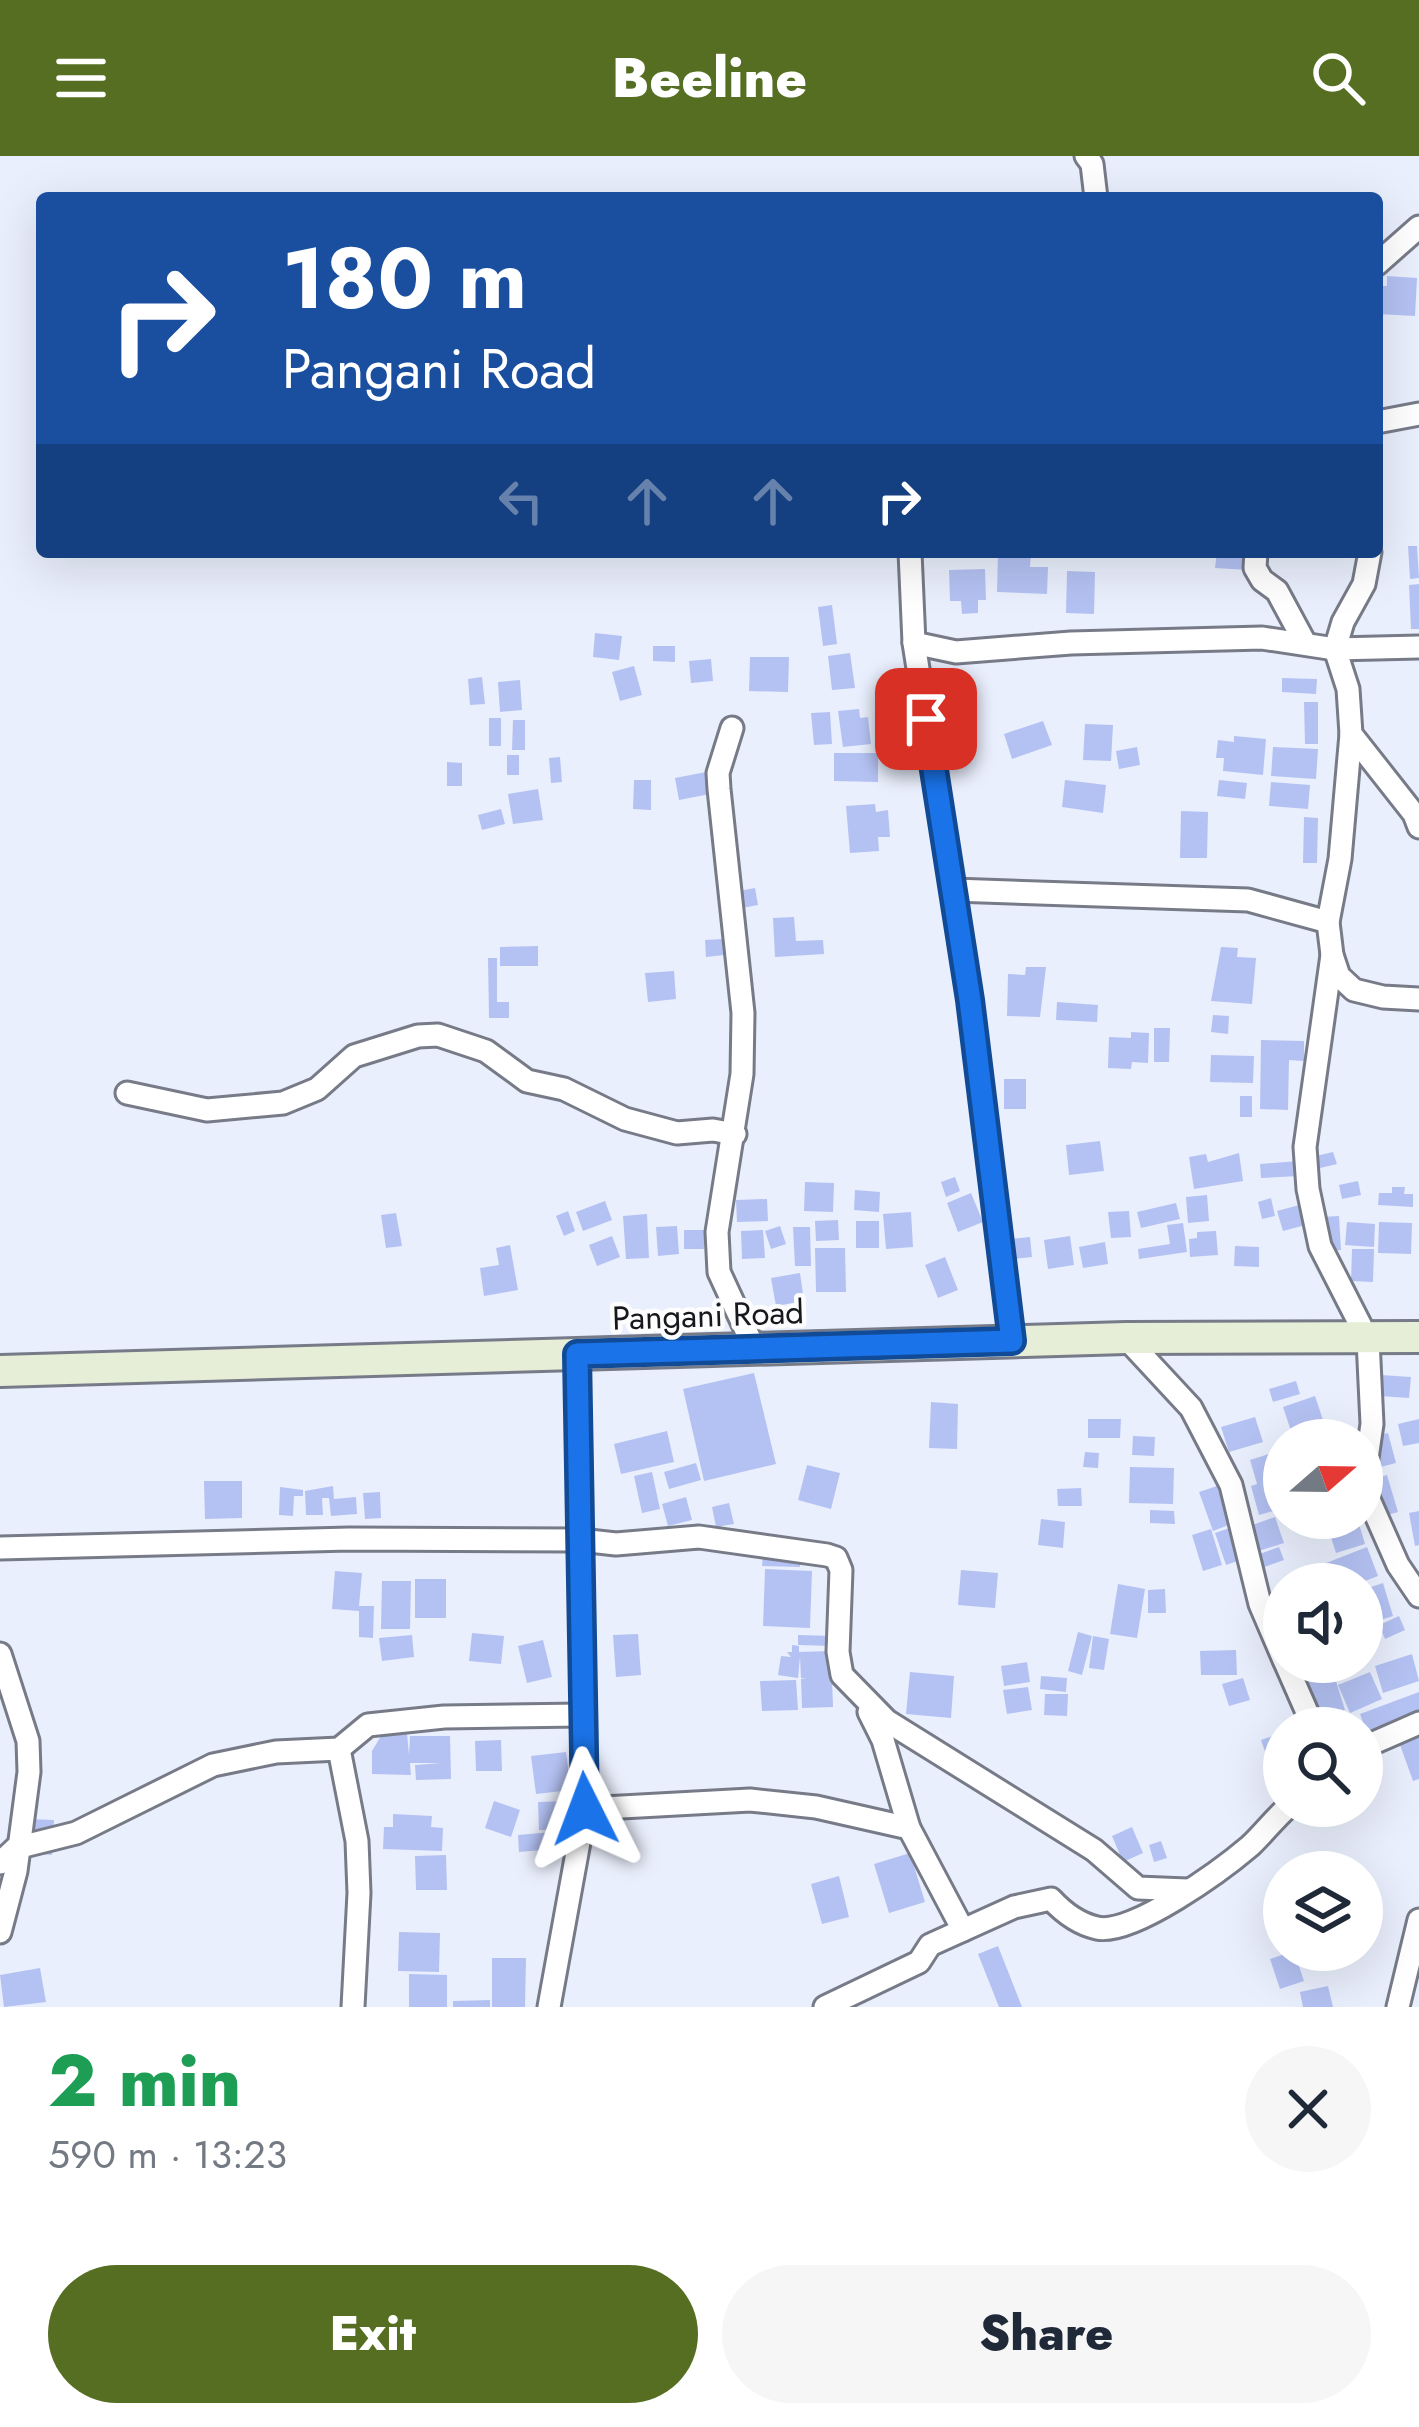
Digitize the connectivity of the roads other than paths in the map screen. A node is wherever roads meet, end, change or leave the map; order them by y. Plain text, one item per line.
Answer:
1 (1086, 156) edge
2 (1095, 192) edge
3 (1419, 227) edge
4 (1383, 259) edge
5 (1419, 414) edge
6 (1383, 421) edge
7 (910, 558) edge
8 (1256, 558) edge
9 (1369, 558) edge
10 (914, 643) junction
11 (1305, 644) junction
12 (1419, 646) edge
13 (1335, 649) junction
14 (731, 728) dead end
15 (1351, 734) junction
16 (1419, 827) edge
17 (952, 890) junction
18 (1328, 922) junction
19 (1332, 955) junction
20 (1419, 999) edge
21 (127, 1093) dead end
22 (735, 1134) junction
23 (1419, 1337) edge
24 (1126, 1338) junction
25 (1368, 1340) junction
26 (1012, 1341) junction
27 (755, 1350) junction
28 (577, 1354) junction
29 (0, 1371) edge
30 (580, 1540) junction
31 (0, 1548) edge
32 (1419, 1596) edge
33 (1263, 1611) edge
34 (0, 1654) edge
35 (860, 1696) junction
36 (581, 1715) junction
37 (1419, 1723) edge
38 (1383, 1739) edge
39 (339, 1749) junction
40 (585, 1809) junction
41 (1268, 1827) edge
42 (909, 1828) junction
43 (8, 1856) edge
44 (1187, 1890) junction
45 (1419, 1920) edge
46 (963, 1930) junction
47 (0, 1932) edge
48 (1406, 2003) edge
49 (353, 2007) edge
50 (550, 2007) edge
51 (825, 2007) edge

1 - 2 street
3 - 4 street
5 - 6 street
7 - 10 street
8 - 11 street
9 - 13 street
10 - 11 street
10 - 17 street
11 - 13 street
12 - 13 street
13 - 15 street
14 - 22 street
15 - 16 street
15 - 18 street
17 - 18 street
17 - 26 street
18 - 19 street
19 - 20 street
19 - 25 street
21 - 22 street
22 - 27 street
23 - 25 main road, Pangani Road
24 - 25 main road, Pangani Road
24 - 26 main road, Pangani Road
24 - 33 street
25 - 32 street
26 - 27 main road, Pangani Road
27 - 28 main road, Pangani Road
28 - 29 main road, Pangani Road
28 - 30 street
30 - 31 street
30 - 35 street
30 - 36 street
34 - 43 street
35 - 42 street
35 - 44 street
36 - 39 street
36 - 40 street
37 - 38 street
39 - 43 street
39 - 49 street
40 - 42 street
40 - 50 street
41 - 44 street
42 - 46 street
43 - 47 street
44 - 46 street
45 - 48 street
46 - 51 street

